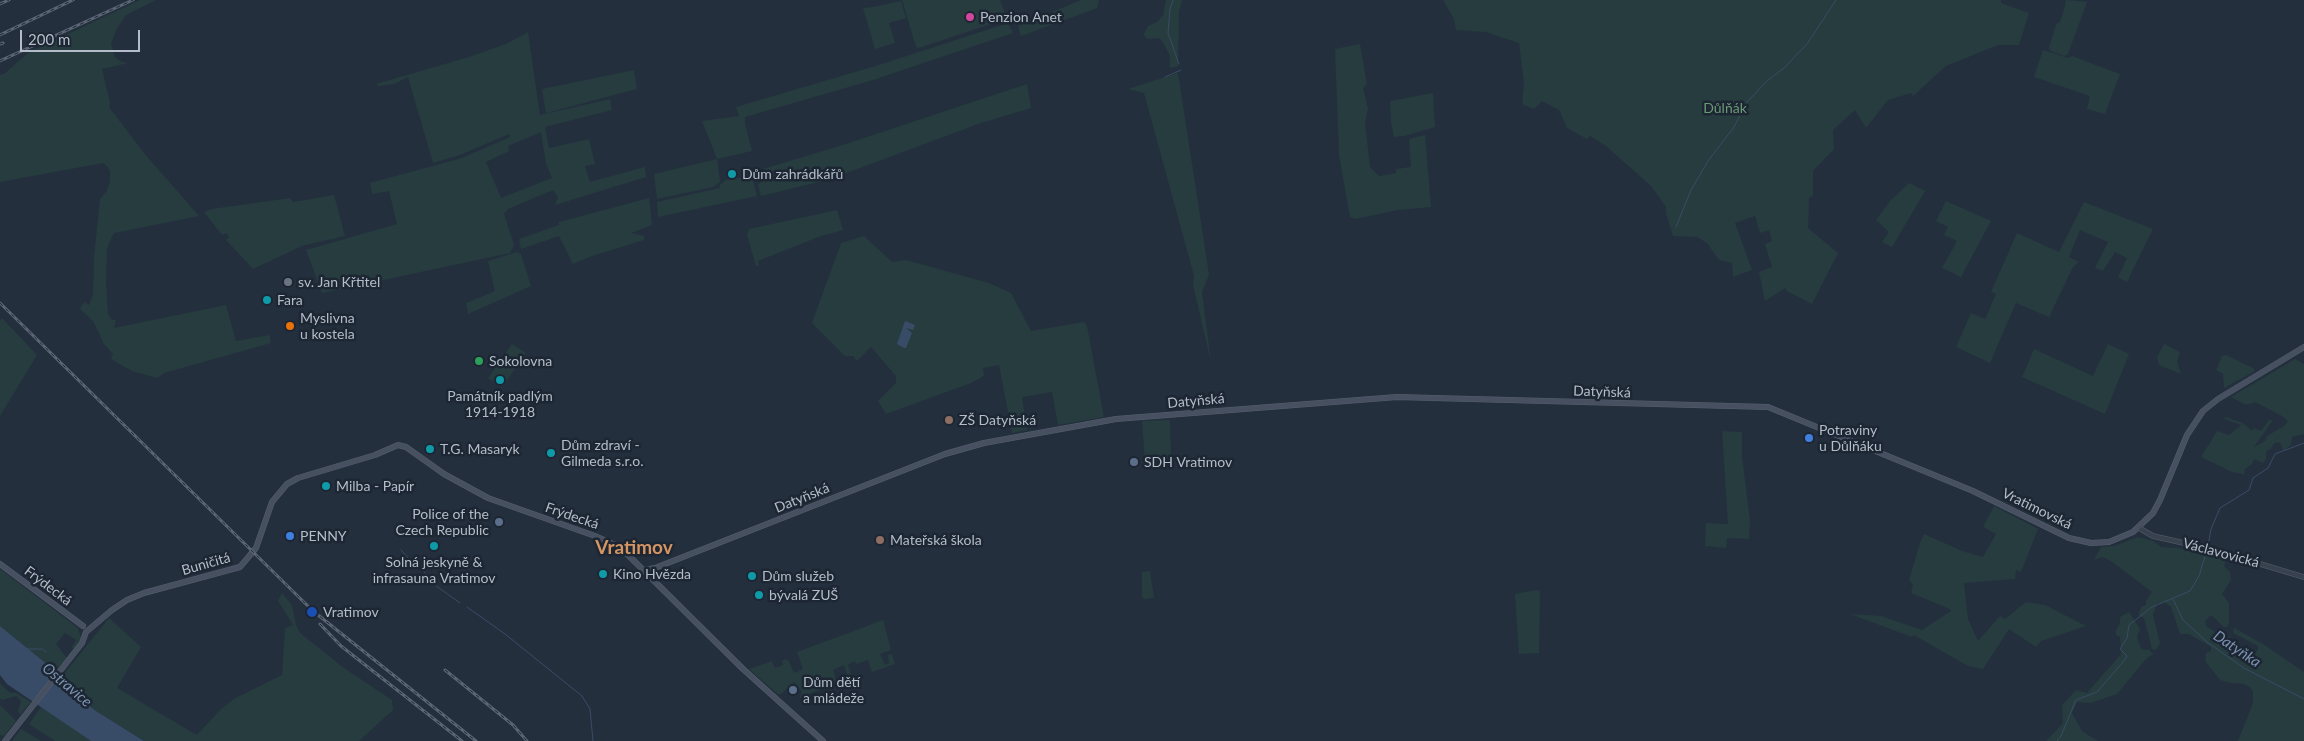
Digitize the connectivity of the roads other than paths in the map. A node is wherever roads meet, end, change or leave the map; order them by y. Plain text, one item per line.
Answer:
1 (2304, 347) edge
2 (1775, 409) joint
3 (402, 445) joint
4 (2138, 528) junction
5 (0, 564) edge
6 (645, 570) junction
7 (2304, 577) edge
8 (83, 626) junction
9 (91, 627) junction
10 (86, 632) junction
11 (5, 741) edge
12 (823, 741) edge

1 - 4 main road, Vratimovská
2 - 4 main road, Vratimovská
2 - 6 main road, Datyňská
3 - 6 main road, Frýdecká
3 - 9 main road, Buničitá
4 - 7 street, Václavovická
5 - 8 main road, Frýdecká
6 - 12 main road, Frýdecká
8 - 9 main road
8 - 10 main road
9 - 10 main road
10 - 11 main road

